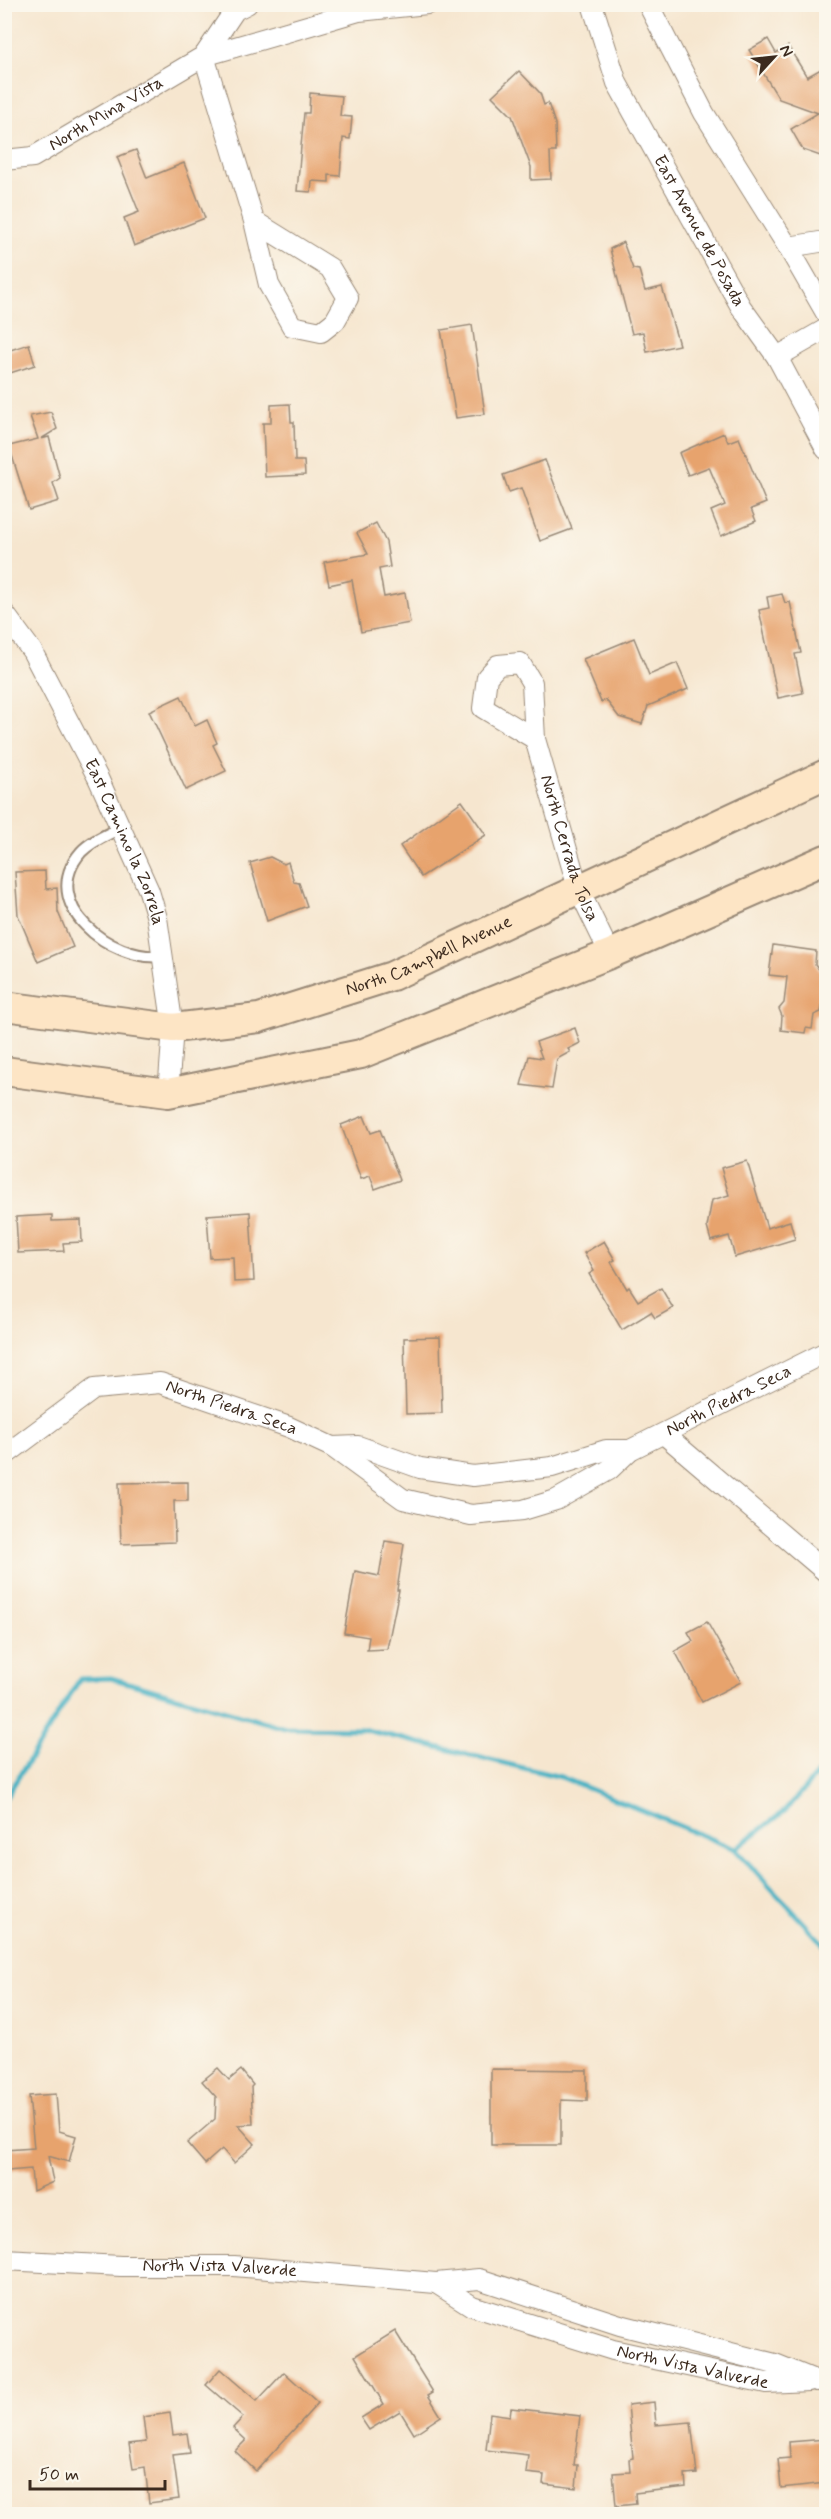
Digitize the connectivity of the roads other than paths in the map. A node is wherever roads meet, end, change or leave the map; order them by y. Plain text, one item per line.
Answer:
1 (247, 4) edge
2 (427, 4) edge
3 (592, 4) edge
4 (648, 4) edge
5 (204, 56) junction
6 (4, 160) edge
7 (254, 221) junction
8 (826, 241) edge
9 (788, 247) junction
10 (826, 313) edge
11 (826, 329) edge
12 (777, 357) junction
13 (826, 448) edge
14 (4, 613) edge
15 (535, 739) dead end
16 (826, 774) edge
17 (120, 828) junction
18 (826, 859) edge
19 (578, 888) junction
20 (610, 954) junction
21 (162, 956) junction
22 (4, 1006) edge
23 (173, 1028) junction
24 (4, 1071) edge
25 (168, 1093) junction
26 (826, 1352) edge
27 (665, 1435) junction
28 (332, 1447) junction
29 (630, 1450) junction
30 (4, 1456) edge
31 (826, 1572) edge
32 (4, 2260) edge
33 (436, 2283) junction
34 (822, 2382) edge

1 - 5 street, North Mina Vista
2 - 5 street, North Mina Vista
3 - 12 street, East Avenue de Posada
4 - 9 street
5 - 6 street, North Mina Vista
5 - 7 street
7 - 7 street
8 - 9 street
9 - 10 street
11 - 12 street
12 - 13 street, East Avenue de Posada
14 - 17 street, East Camino la Zorrela
15 - 19 street, North Cerrada Tolsa
16 - 19 main road, North Campbell Avenue
17 - 21 street, East Camino la Zorrela
17 - 21 lane
18 - 20 main road
19 - 20 street, North Cerrada Tolsa
19 - 23 main road, North Campbell Avenue
20 - 25 main road
21 - 23 street, East Camino la Zorrela
22 - 23 main road, North Campbell Avenue
23 - 25 street, East Camino la Zorrela
24 - 25 main road
26 - 27 street, North Piedra Seca
27 - 29 street, North Piedra Seca
27 - 31 street
28 - 29 street, North Piedra Seca
28 - 29 street, North Piedra Seca
28 - 30 street, North Piedra Seca
32 - 33 street, North Vista Valverde
33 - 34 street, North Vista Valverde
33 - 34 street, North Vista Valverde

